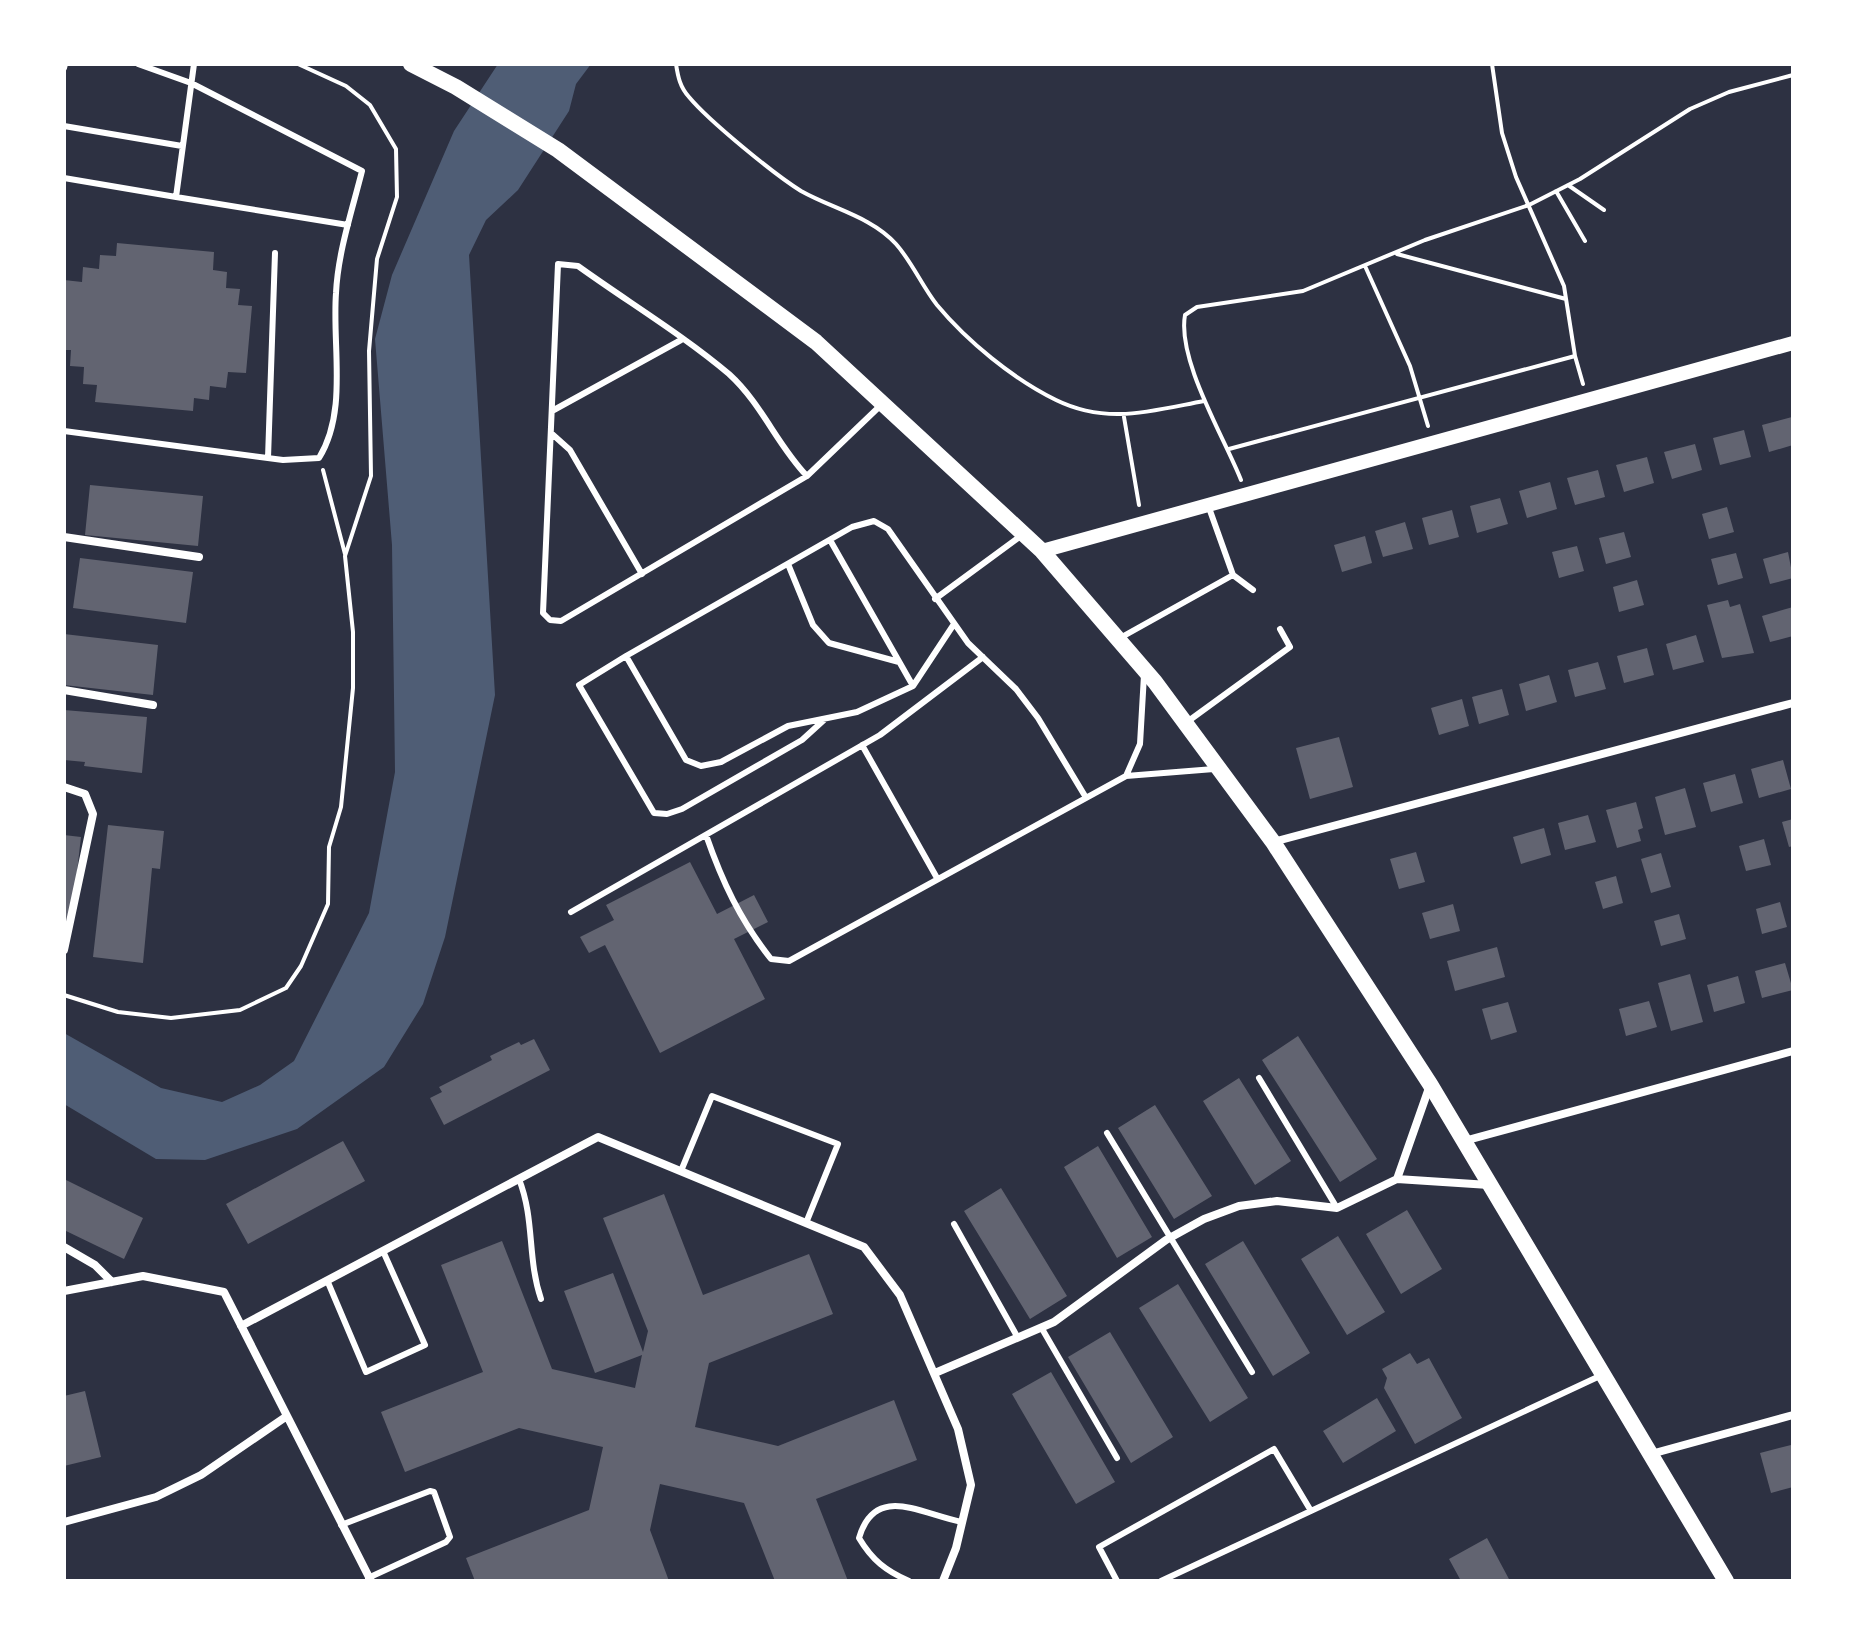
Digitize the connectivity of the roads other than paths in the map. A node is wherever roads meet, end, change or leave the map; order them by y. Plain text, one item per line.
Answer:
1 (138, 64) edge
2 (194, 64) edge
3 (411, 64) edge
4 (191, 83) junction
5 (64, 126) edge
6 (182, 146) junction
7 (64, 178) edge
8 (176, 197) junction
9 (348, 225) junction
10 (275, 253) dead end
11 (681, 340) junction
12 (1793, 343) edge
13 (882, 404) junction
14 (552, 411) junction
15 (64, 431) edge
16 (551, 433) junction
17 (268, 458) junction
18 (807, 476) junction
19 (1208, 505) junction
20 (1024, 534) junction
21 (64, 537) edge
22 (830, 540) junction
23 (1042, 551) junction
24 (199, 557) dead end
25 (788, 564) junction
26 (642, 574) junction
27 (1233, 575) junction
28 (1253, 590) dead end
29 (935, 599) junction
30 (954, 624) junction
31 (1280, 629) dead end
32 (1118, 639) junction
33 (626, 656) junction
34 (983, 657) junction
35 (899, 662) junction
36 (1144, 669) junction
37 (913, 686) junction
38 (64, 690) edge
39 (1793, 703) edge
40 (153, 705) dead end
41 (826, 718) junction
42 (1186, 722) junction
43 (862, 745) junction
44 (1221, 768) junction
45 (1126, 776) junction
46 (64, 787) edge
47 (1085, 796) junction
48 (706, 835) junction
49 (1273, 842) junction
50 (937, 878) junction
51 (571, 912) dead end
52 (64, 950) edge
53 (1793, 1051) edge
54 (1259, 1078) dead end
55 (1430, 1084) junction
56 (1107, 1133) dead end
57 (1464, 1141) junction
58 (681, 1171) junction
59 (519, 1179) junction
60 (1397, 1179) junction
61 (1490, 1185) junction
62 (1337, 1208) junction
63 (806, 1223) junction
64 (954, 1224) dead end
65 (1172, 1237) junction
66 (64, 1247) edge
67 (383, 1251) junction
68 (327, 1280) junction
69 (112, 1282) junction
70 (64, 1291) edge
71 (541, 1299) dead end
72 (241, 1326) junction
73 (1041, 1327) junction
74 (1018, 1338) junction
75 (1252, 1372) dead end
76 (935, 1373) junction
77 (1602, 1375) junction
78 (1793, 1415) edge
79 (287, 1416) junction
80 (1650, 1454) junction
81 (1117, 1458) dead end
82 (1311, 1511) junction
83 (64, 1522) edge
84 (962, 1522) junction
85 (341, 1525) junction
86 (370, 1580) edge
87 (909, 1581) edge
88 (943, 1581) edge
89 (1117, 1581) edge
90 (1161, 1581) edge
91 (1726, 1581) edge

1 - 4 lane
2 - 4 lane
3 - 13 main road
4 - 6 lane
4 - 9 lane
5 - 6 lane
6 - 8 lane
7 - 8 lane
8 - 9 lane
9 - 17 lane
10 - 17 lane
11 - 14 lane
11 - 14 lane
11 - 18 lane
12 - 19 street
13 - 18 lane
13 - 20 main road
14 - 16 lane
15 - 17 lane
16 - 26 lane
16 - 26 lane
18 - 26 lane
19 - 23 street
19 - 27 lane
20 - 23 main road
20 - 29 lane
21 - 24 street
22 - 25 lane
22 - 29 lane
22 - 35 lane
23 - 32 main road
25 - 33 lane
25 - 35 lane
27 - 28 lane
27 - 32 lane
29 - 30 lane
30 - 34 lane
30 - 37 lane
31 - 42 lane
32 - 36 main road
33 - 41 lane
33 - 41 lane
34 - 43 lane
34 - 47 lane
35 - 37 lane
36 - 42 main road
36 - 45 lane
37 - 41 lane
38 - 40 street
39 - 49 street
42 - 44 main road
43 - 48 lane
43 - 50 lane
44 - 45 lane
44 - 49 main road
45 - 47 lane
46 - 52 street
47 - 50 lane
48 - 50 lane
48 - 51 lane
49 - 55 main road
53 - 57 street
54 - 62 lane
55 - 57 main road
55 - 60 street
56 - 65 lane
57 - 61 main road
58 - 59 street
58 - 63 street
58 - 63 lane
59 - 67 street
59 - 71 lane
60 - 61 street
60 - 62 street
61 - 77 main road
62 - 65 street
63 - 76 street
64 - 74 lane
65 - 73 street
65 - 75 lane
66 - 69 street
67 - 68 street
67 - 68 lane
68 - 72 street
69 - 70 street
69 - 72 street
72 - 79 street
73 - 74 street
73 - 81 lane
74 - 76 street
76 - 84 street
77 - 80 main road
77 - 82 lane
78 - 80 street
79 - 83 street
79 - 85 street
80 - 91 main road
82 - 89 lane
82 - 90 lane
84 - 87 lane
84 - 88 street
85 - 86 street
85 - 86 lane

